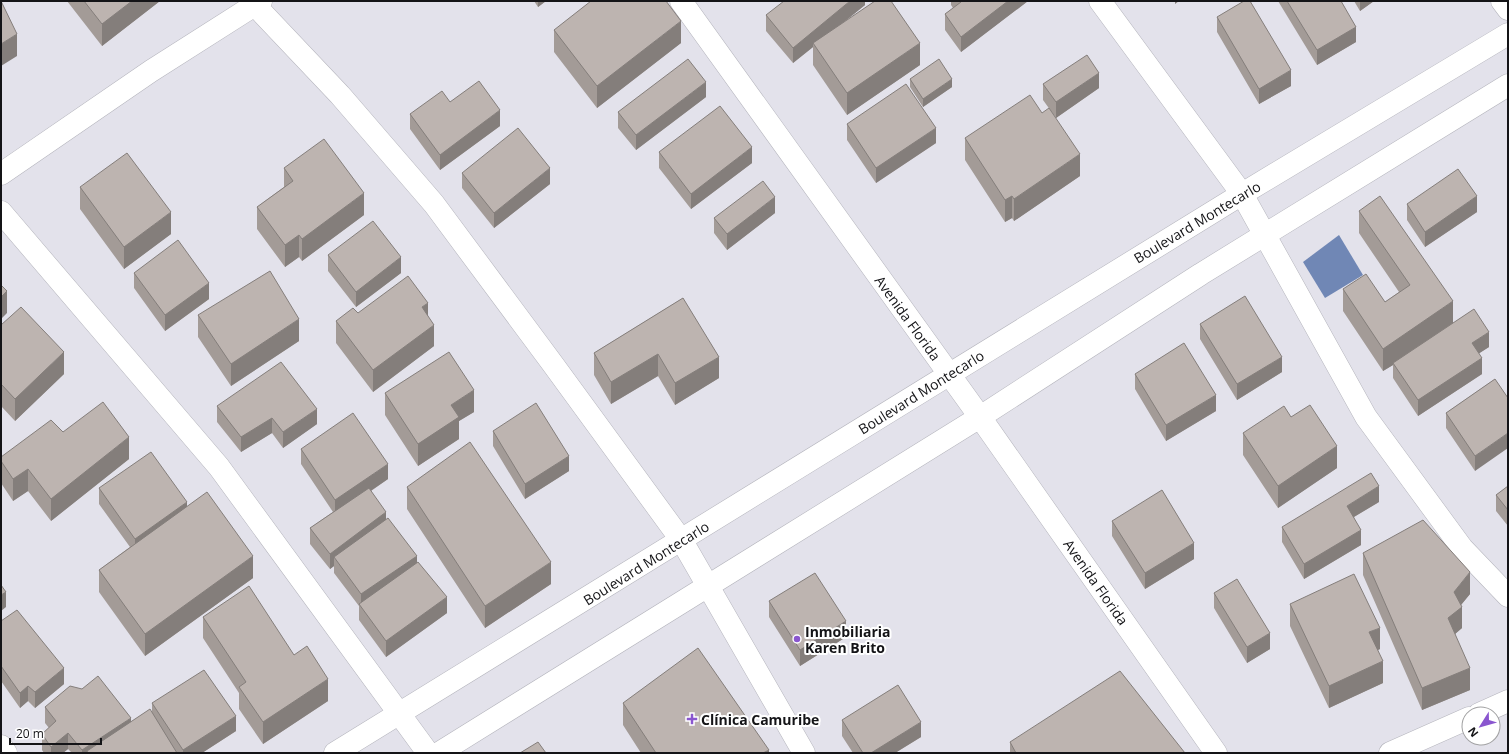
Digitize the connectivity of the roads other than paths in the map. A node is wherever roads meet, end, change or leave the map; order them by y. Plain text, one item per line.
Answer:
1 (681, 1) edge
2 (1100, 1) edge
3 (1502, 1) edge
4 (256, 2) edge
5 (1508, 9) edge
6 (1508, 34) edge
7 (1508, 85) edge
8 (1, 174) edge
9 (1242, 194) junction
10 (1, 212) edge
11 (1266, 235) junction
12 (949, 375) junction
13 (980, 417) junction
14 (682, 541) junction
15 (708, 585) junction
16 (1508, 596) edge
17 (1508, 701) edge
18 (1497, 706) edge
19 (400, 714) junction
20 (1461, 722) edge
21 (1, 746) edge
22 (6, 753) edge
23 (336, 753) edge
24 (428, 753) edge
25 (438, 753) edge
26 (804, 753) edge
27 (1216, 753) edge
28 (1390, 753) edge

1 - 12 street, Avenida Florida
2 - 9 street
3 - 5 street
4 - 8 street
4 - 14 street
6 - 9 street, Boulevard Montecarlo
7 - 11 street
9 - 11 street
9 - 12 street, Boulevard Montecarlo
10 - 19 street
11 - 13 street
11 - 16 street
12 - 13 street, Avenida Florida
12 - 14 street, Boulevard Montecarlo
13 - 15 street
13 - 27 street, Avenida Florida
14 - 15 street
14 - 19 street, Boulevard Montecarlo
15 - 25 street
15 - 26 street
17 - 18 street
19 - 23 street, Boulevard Montecarlo
19 - 24 street
20 - 28 street
21 - 22 street

